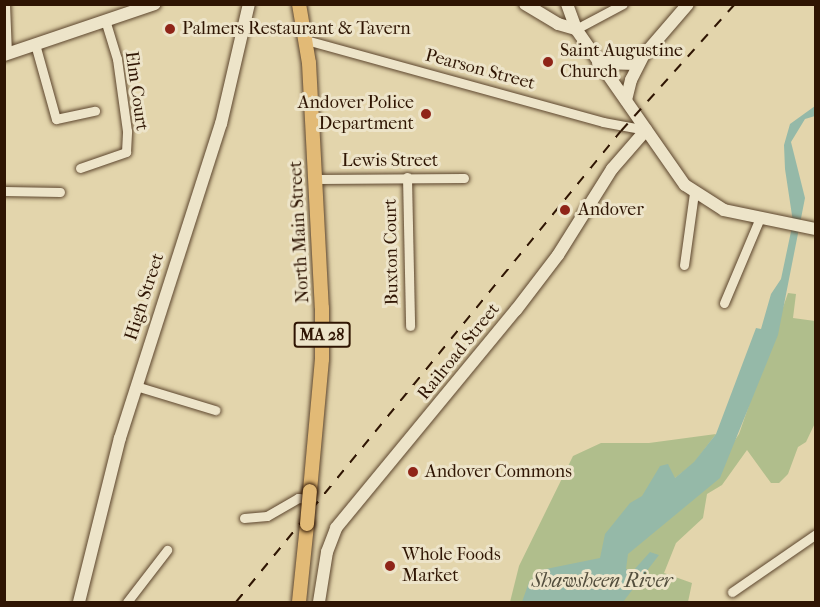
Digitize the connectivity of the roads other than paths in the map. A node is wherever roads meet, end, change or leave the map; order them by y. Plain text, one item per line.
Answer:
1 (5, 4) edge
2 (155, 4) edge
3 (249, 4) edge
4 (299, 4) edge
5 (525, 4) edge
6 (567, 4) edge
7 (623, 4) edge
8 (688, 4) edge
9 (106, 22) junction
10 (576, 29) junction
11 (306, 40) junction
12 (35, 44) junction
13 (6, 54) edge
14 (598, 63) junction
15 (638, 64) junction
16 (626, 100) junction
17 (95, 111) dead end
18 (646, 130) junction
19 (80, 168) dead end
20 (406, 177) junction
21 (464, 178) dead end
22 (316, 179) junction
23 (4, 190) edge
24 (60, 192) dead end
25 (694, 193) junction
26 (759, 220) junction
27 (812, 228) edge
28 (684, 265) dead end
29 (724, 303) dead end
30 (410, 326) dead end
31 (136, 386) junction
32 (216, 410) dead end
33 (310, 495) junction
34 (244, 518) dead end
35 (816, 534) edge
36 (166, 550) dead end
37 (732, 592) dead end
38 (79, 603) edge
39 (127, 603) edge
40 (299, 603) edge
41 (319, 603) edge

1 - 13 street
2 - 9 main road
3 - 31 main road, High Street
4 - 11 main road, North Main Street / MA 28
5 - 10 main road
6 - 10 main road
7 - 10 street
8 - 15 main road
9 - 12 main road
9 - 19 street, Elm Court
10 - 14 main road
11 - 18 street, Pearson Street
11 - 22 main road, North Main Street / MA 28
12 - 13 main road
12 - 17 street
14 - 15 main road
14 - 16 main road
15 - 16 main road
16 - 18 main road
18 - 25 main road
18 - 41 main road, Railroad Street
20 - 21 street, Lewis Street
20 - 22 street, Lewis Street
20 - 30 street, Buxton Court
22 - 33 main road, North Main Street / MA 28
23 - 24 street
25 - 26 main road
25 - 28 street
26 - 27 main road
26 - 29 street
31 - 32 street
31 - 38 main road, High Street
33 - 34 street
33 - 40 main road, North Main Street / MA 28, bridge
35 - 37 street
36 - 39 street

